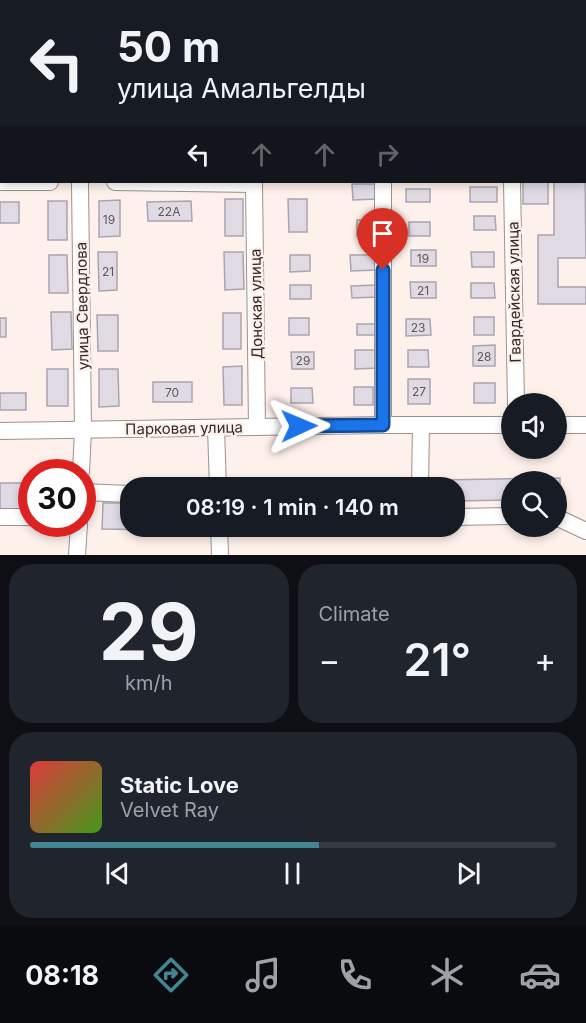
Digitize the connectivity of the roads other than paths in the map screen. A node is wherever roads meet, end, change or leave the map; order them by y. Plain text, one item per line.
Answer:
1 (80, 183) edge
2 (254, 183) edge
3 (383, 183) edge
4 (512, 183) edge
5 (516, 393) edge
6 (383, 425) junction
7 (421, 425) junction
8 (501, 425) edge
9 (567, 425) edge
10 (586, 425) edge
11 (257, 427) junction
12 (216, 428) junction
13 (83, 430) junction
14 (0, 431) edge
15 (82, 459) edge
16 (218, 477) edge
17 (420, 477) edge
18 (96, 493) edge
19 (120, 494) edge
20 (501, 516) edge
21 (0, 517) edge
22 (18, 517) edge
23 (465, 517) edge
24 (567, 522) edge
25 (586, 531) edge
26 (78, 537) edge
27 (219, 537) edge
28 (77, 555) edge
29 (220, 555) edge

1 - 13 street, улица Свердлова
2 - 11 street, Донская улица
3 - 6 street
4 - 5 street, Гвардейская улица
6 - 7 street, Парковая улица
6 - 11 street, Парковая улица
7 - 8 street, Парковая улица
7 - 17 street
9 - 10 street
11 - 12 street, Парковая улица
12 - 13 street, Парковая улица
12 - 16 street
13 - 14 street, Парковая улица
13 - 15 street, улица Свердлова
18 - 19 street
20 - 23 street
21 - 22 street
24 - 25 street
26 - 28 street
27 - 29 street

